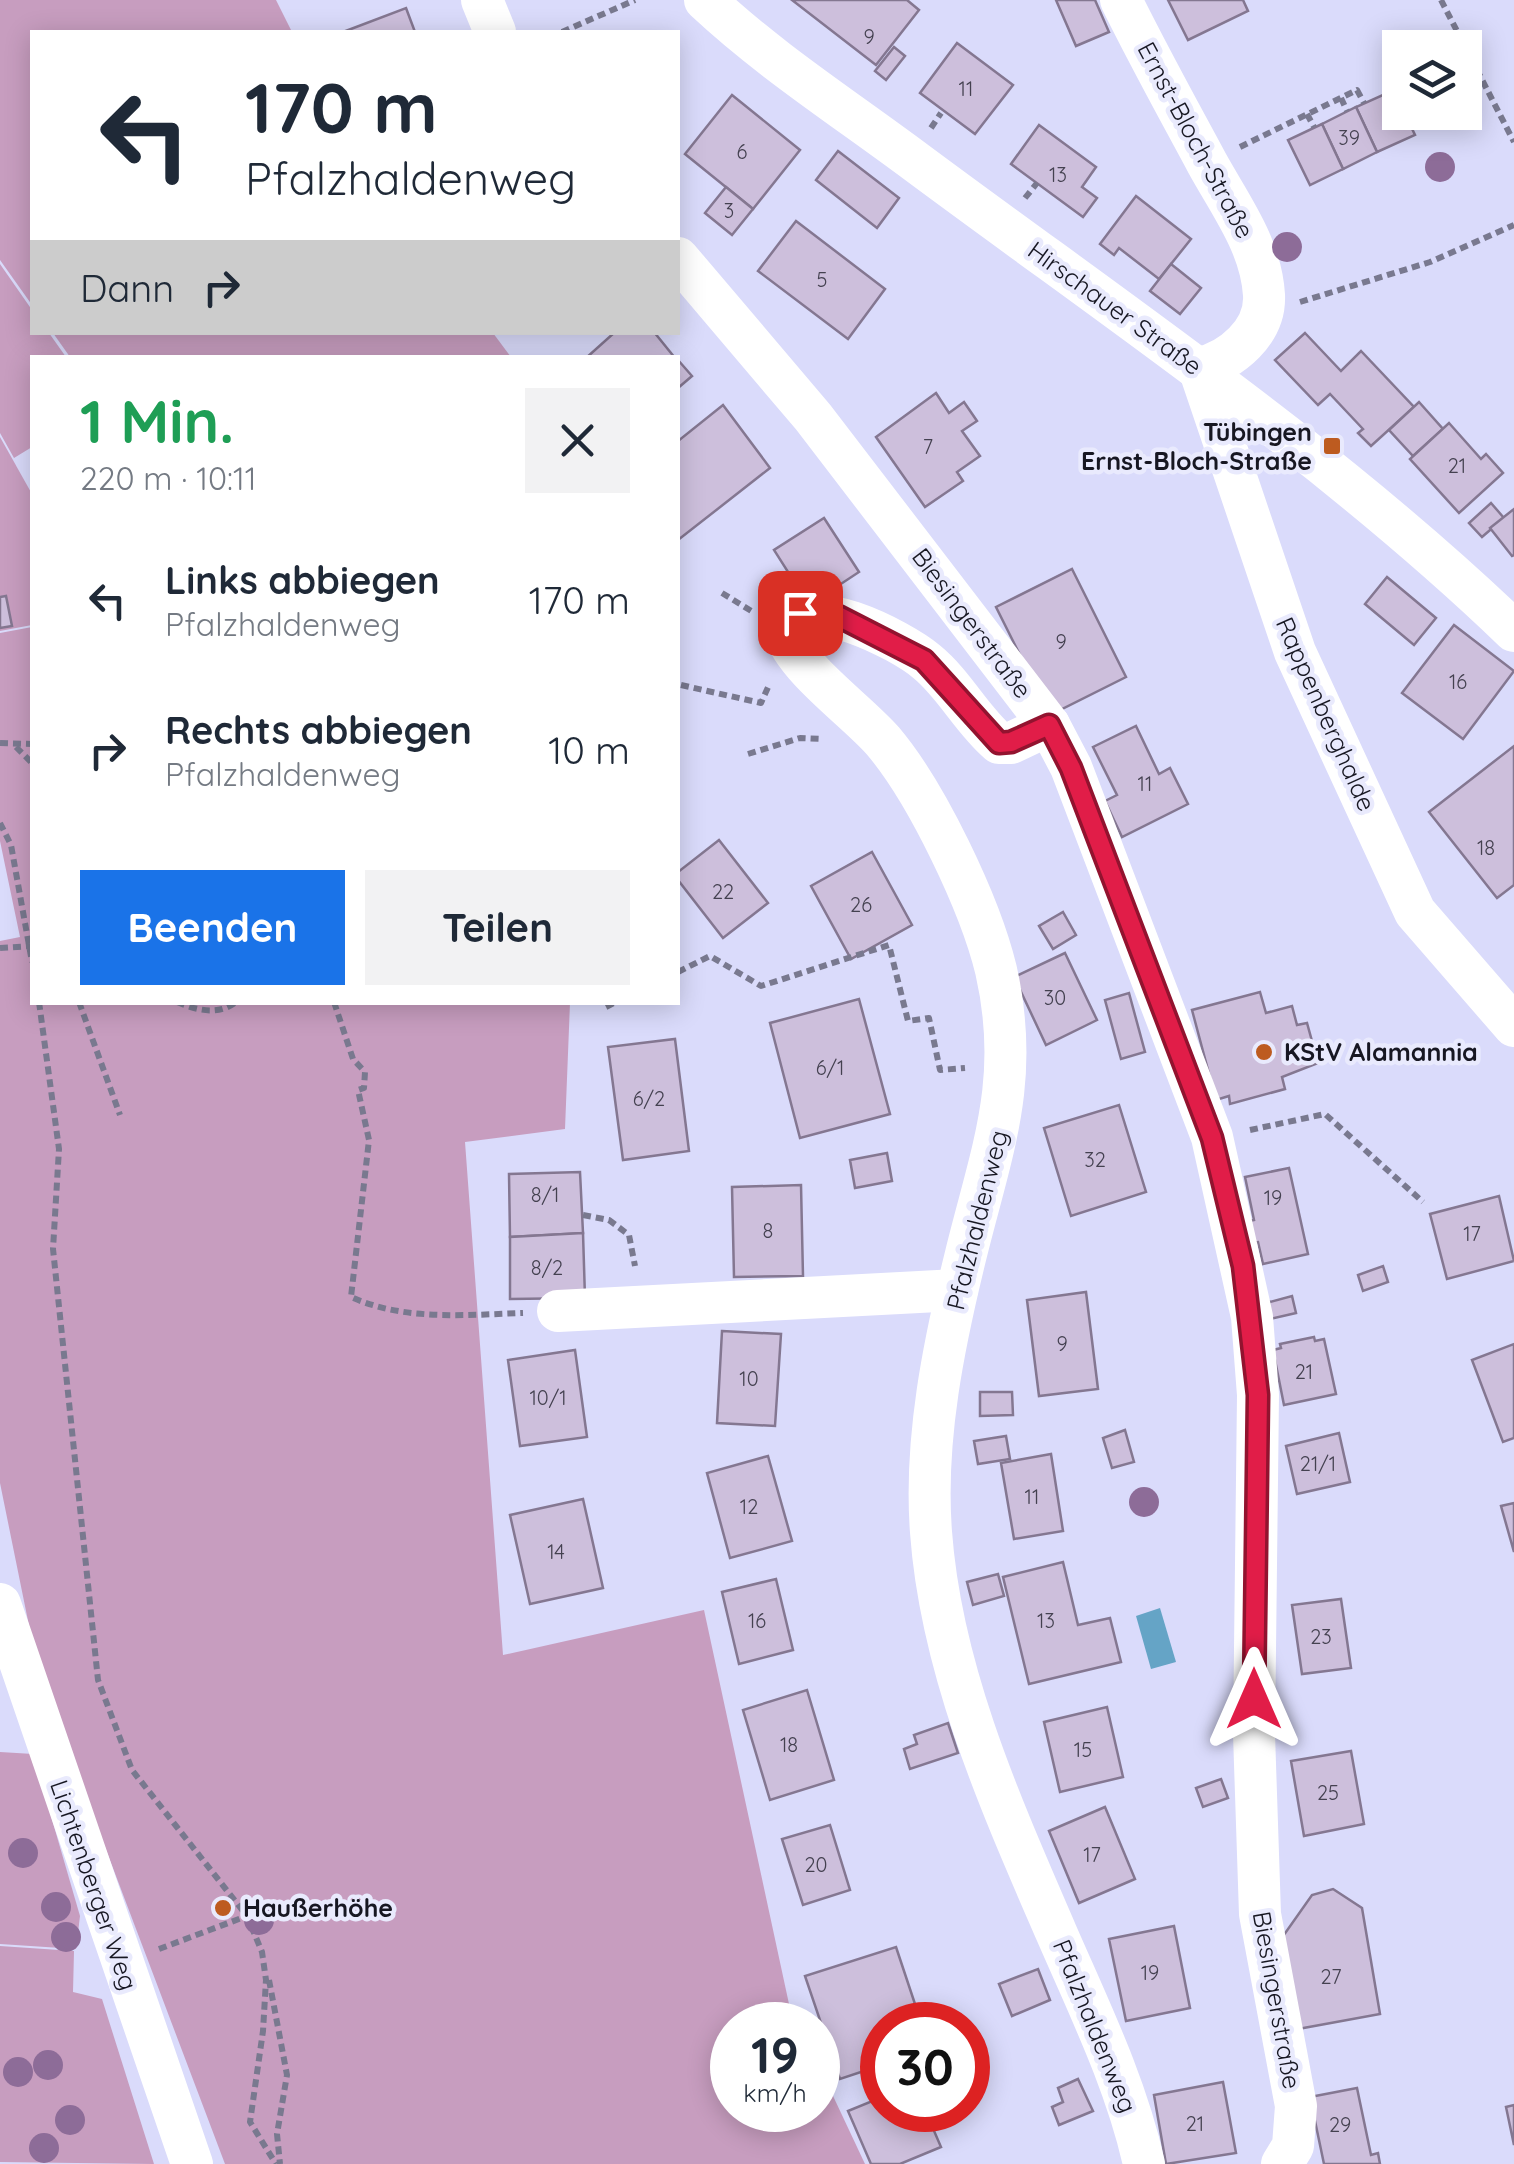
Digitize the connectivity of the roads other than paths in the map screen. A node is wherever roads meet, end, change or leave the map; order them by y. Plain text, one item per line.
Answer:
1 (482, 0) edge
2 (705, 0) edge
3 (1122, 0) edge
4 (495, 30) edge
5 (680, 260) edge
6 (1199, 368) junction
7 (1514, 631) edge
8 (1049, 725) junction
9 (1514, 1026) edge
10 (957, 1290) junction
11 (558, 1311) road end
12 (0, 1604) edge
13 (192, 2164) edge
14 (1144, 2164) edge
15 (1282, 2164) edge

1 - 4 street
2 - 6 street, Hirschauer Straße
3 - 6 street, Ernst-Bloch-Straße
5 - 8 street, Biesingerstraße
6 - 7 street, Hirschauer Straße
6 - 9 street, Rappenberghalde
8 - 10 street, Pfalzhaldenweg
8 - 15 street, Biesingerstraße
10 - 11 street
10 - 14 street, Pfalzhaldenweg
12 - 13 street, Lichtenberger Weg

